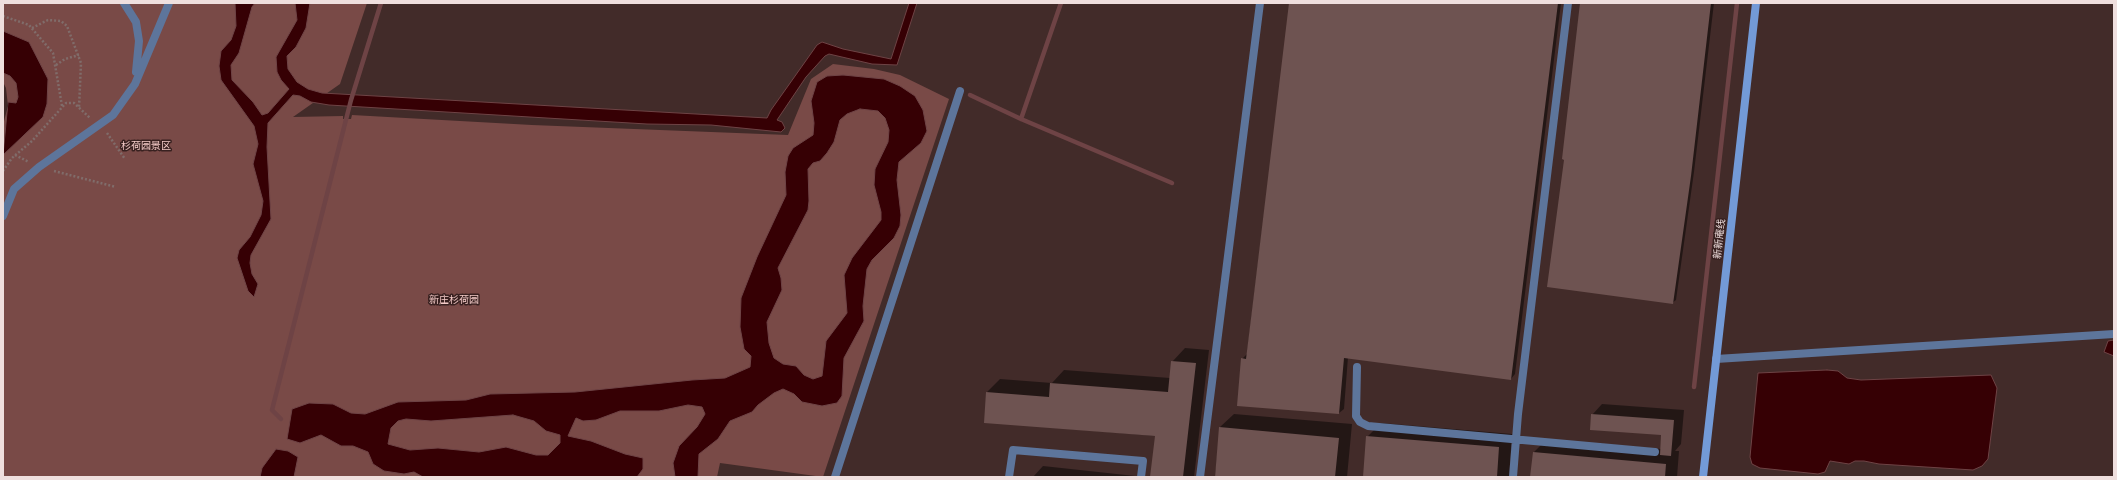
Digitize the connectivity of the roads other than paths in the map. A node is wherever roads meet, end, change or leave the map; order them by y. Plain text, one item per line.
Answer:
1 (124, 3) edge
2 (169, 3) edge
3 (1260, 3) edge
4 (1568, 3) edge
5 (1756, 3) edge
6 (135, 84) junction
7 (960, 91) dead end
8 (3, 216) edge
9 (2114, 334) edge
10 (1716, 359) junction
11 (1357, 367) dead end
12 (1516, 439) junction
13 (1654, 452) dead end
14 (835, 477) edge
15 (1009, 477) edge
16 (1141, 477) edge
17 (1200, 477) edge
18 (1513, 477) edge
19 (1703, 477) edge

1 - 6 street
2 - 6 street
3 - 17 street
4 - 12 street
5 - 10 street, 新新庵线
6 - 8 street
7 - 14 street
9 - 10 street
10 - 19 street, 新新庵线
11 - 12 street
12 - 13 street
12 - 18 street
15 - 16 street

